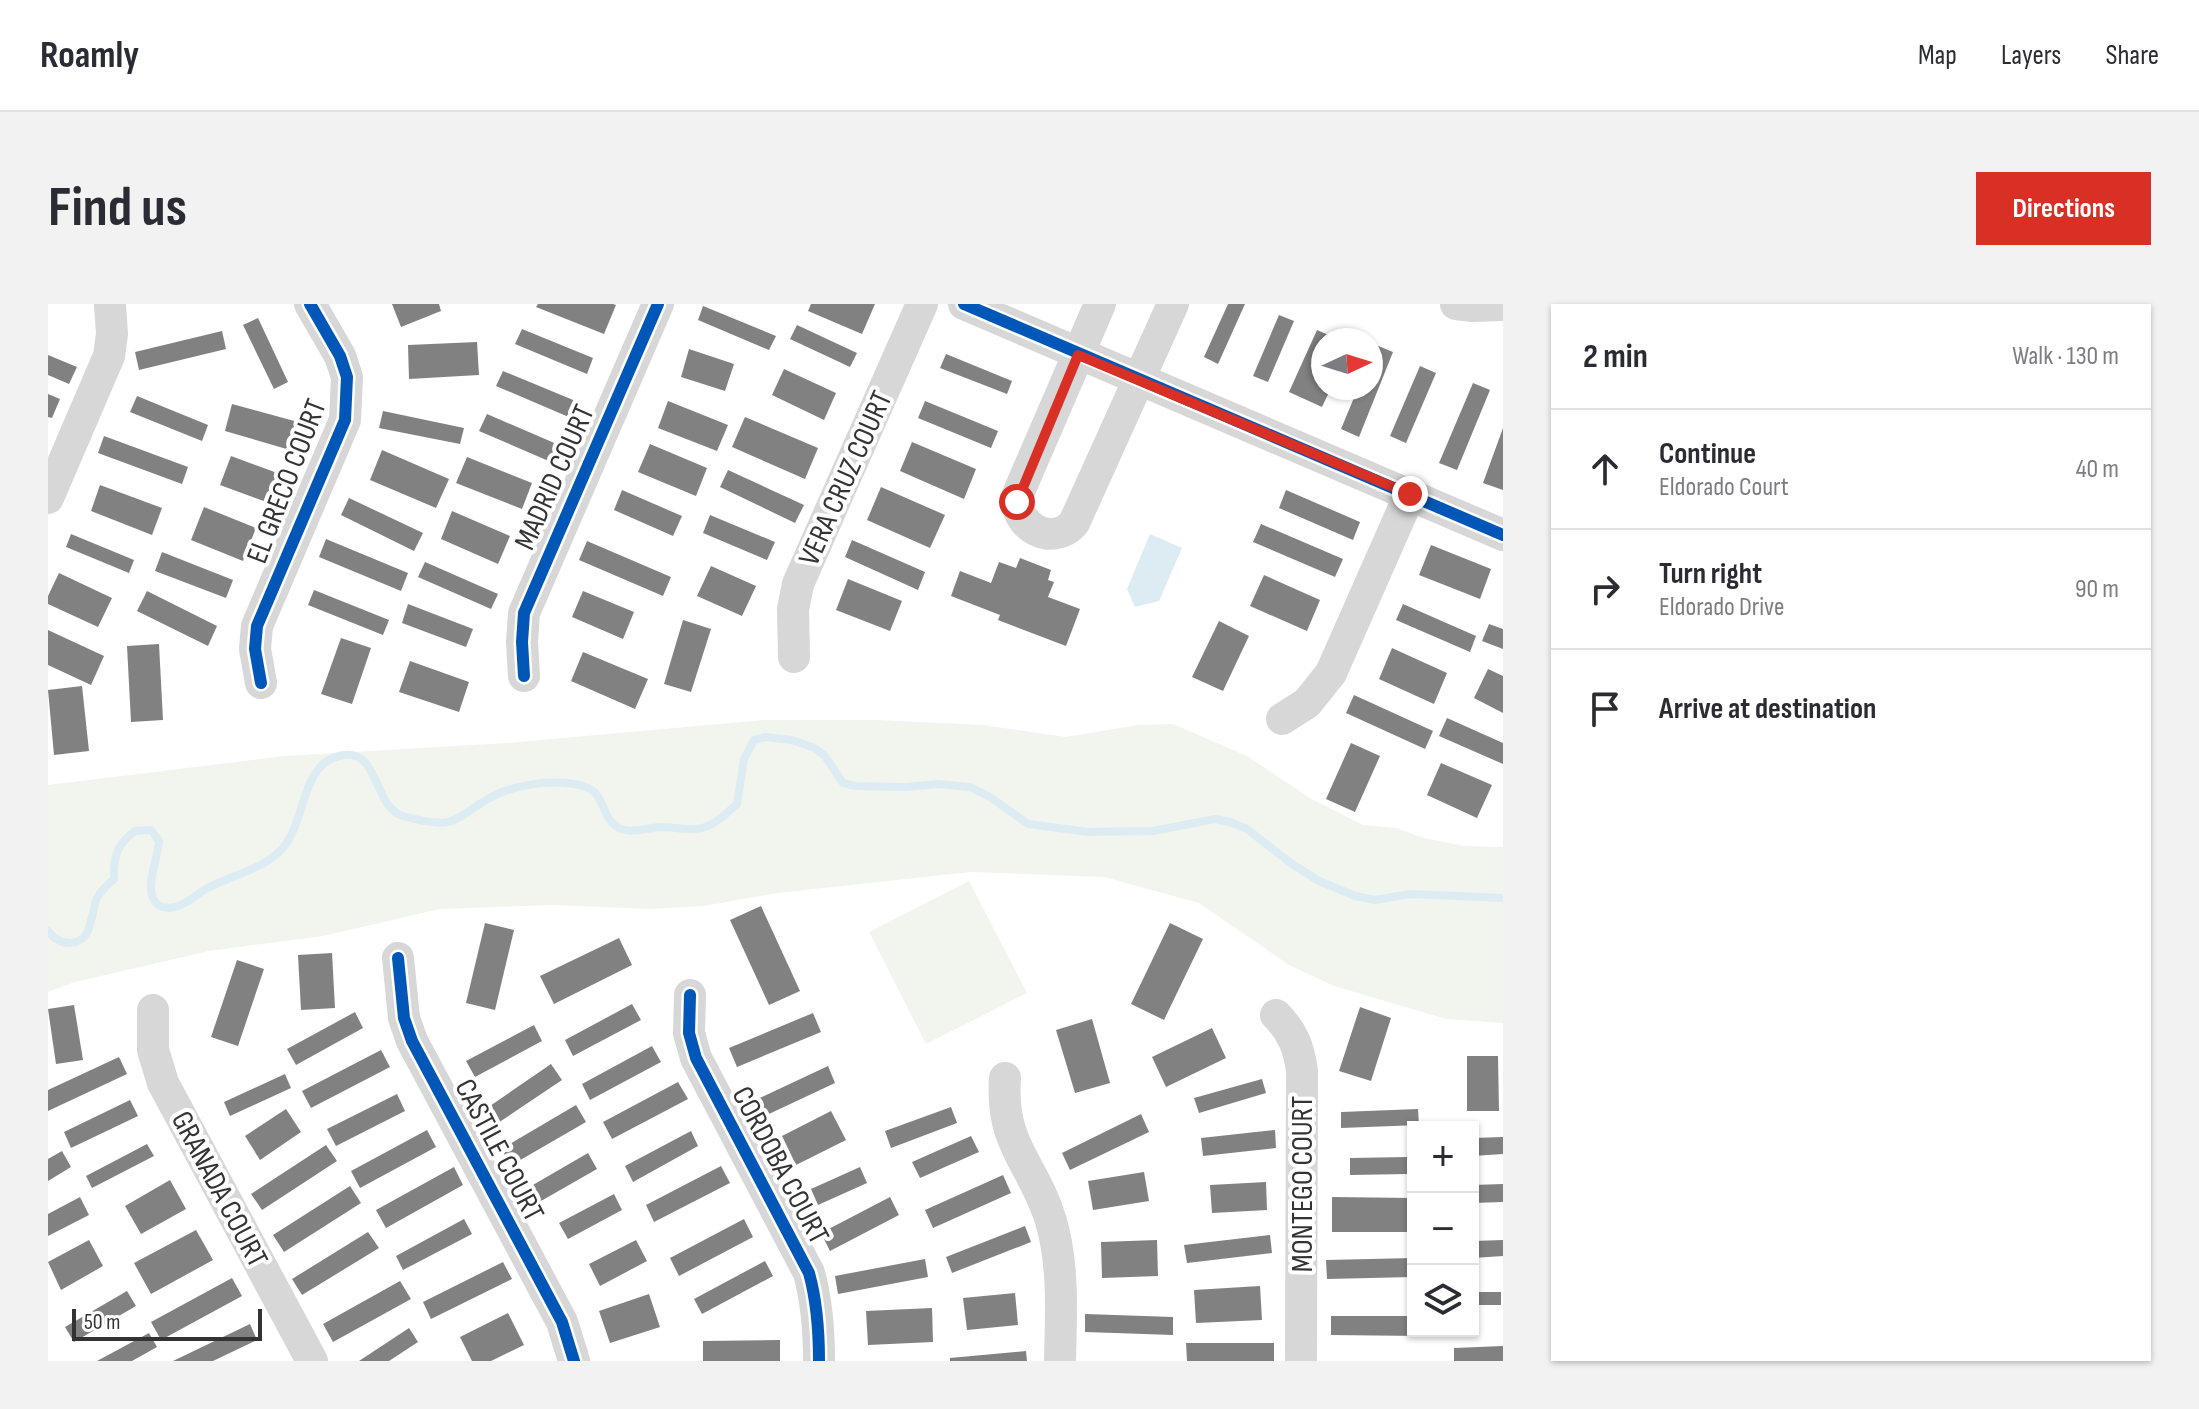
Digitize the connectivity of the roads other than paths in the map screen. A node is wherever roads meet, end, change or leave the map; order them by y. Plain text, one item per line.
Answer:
1 (109, 304) edge
2 (310, 304) edge
3 (658, 304) edge
4 (922, 304) edge
5 (964, 304) edge
6 (1100, 304) edge
7 (1173, 304) edge
8 (1456, 304) edge
9 (1503, 305) edge
10 (1078, 355) junction
11 (1139, 379) junction
12 (1410, 494) junction
13 (48, 498) edge
14 (1503, 535) edge
15 (794, 657) dead end
16 (524, 676) dead end
17 (261, 683) dead end
18 (1282, 719) dead end
19 (398, 958) dead end
20 (690, 995) dead end
21 (153, 1010) dead end
22 (1276, 1015) dead end
23 (1005, 1078) dead end
24 (312, 1361) edge
25 (574, 1361) edge
26 (819, 1361) edge
27 (1060, 1361) edge
28 (1301, 1361) edge

1 - 13 street
2 - 17 street, EL GRECO COURT
3 - 16 street, MADRID COURT
4 - 15 street, VERA CRUZ COURT
5 - 10 street
6 - 10 street
7 - 11 street
8 - 9 street
10 - 11 street
10 - 11 street
11 - 12 street
12 - 14 street
12 - 18 street
19 - 25 street, CASTILE COURT
20 - 26 street, CORDOBA COURT
21 - 24 street, GRANADA COURT
22 - 28 street, MONTEGO COURT
23 - 27 street

